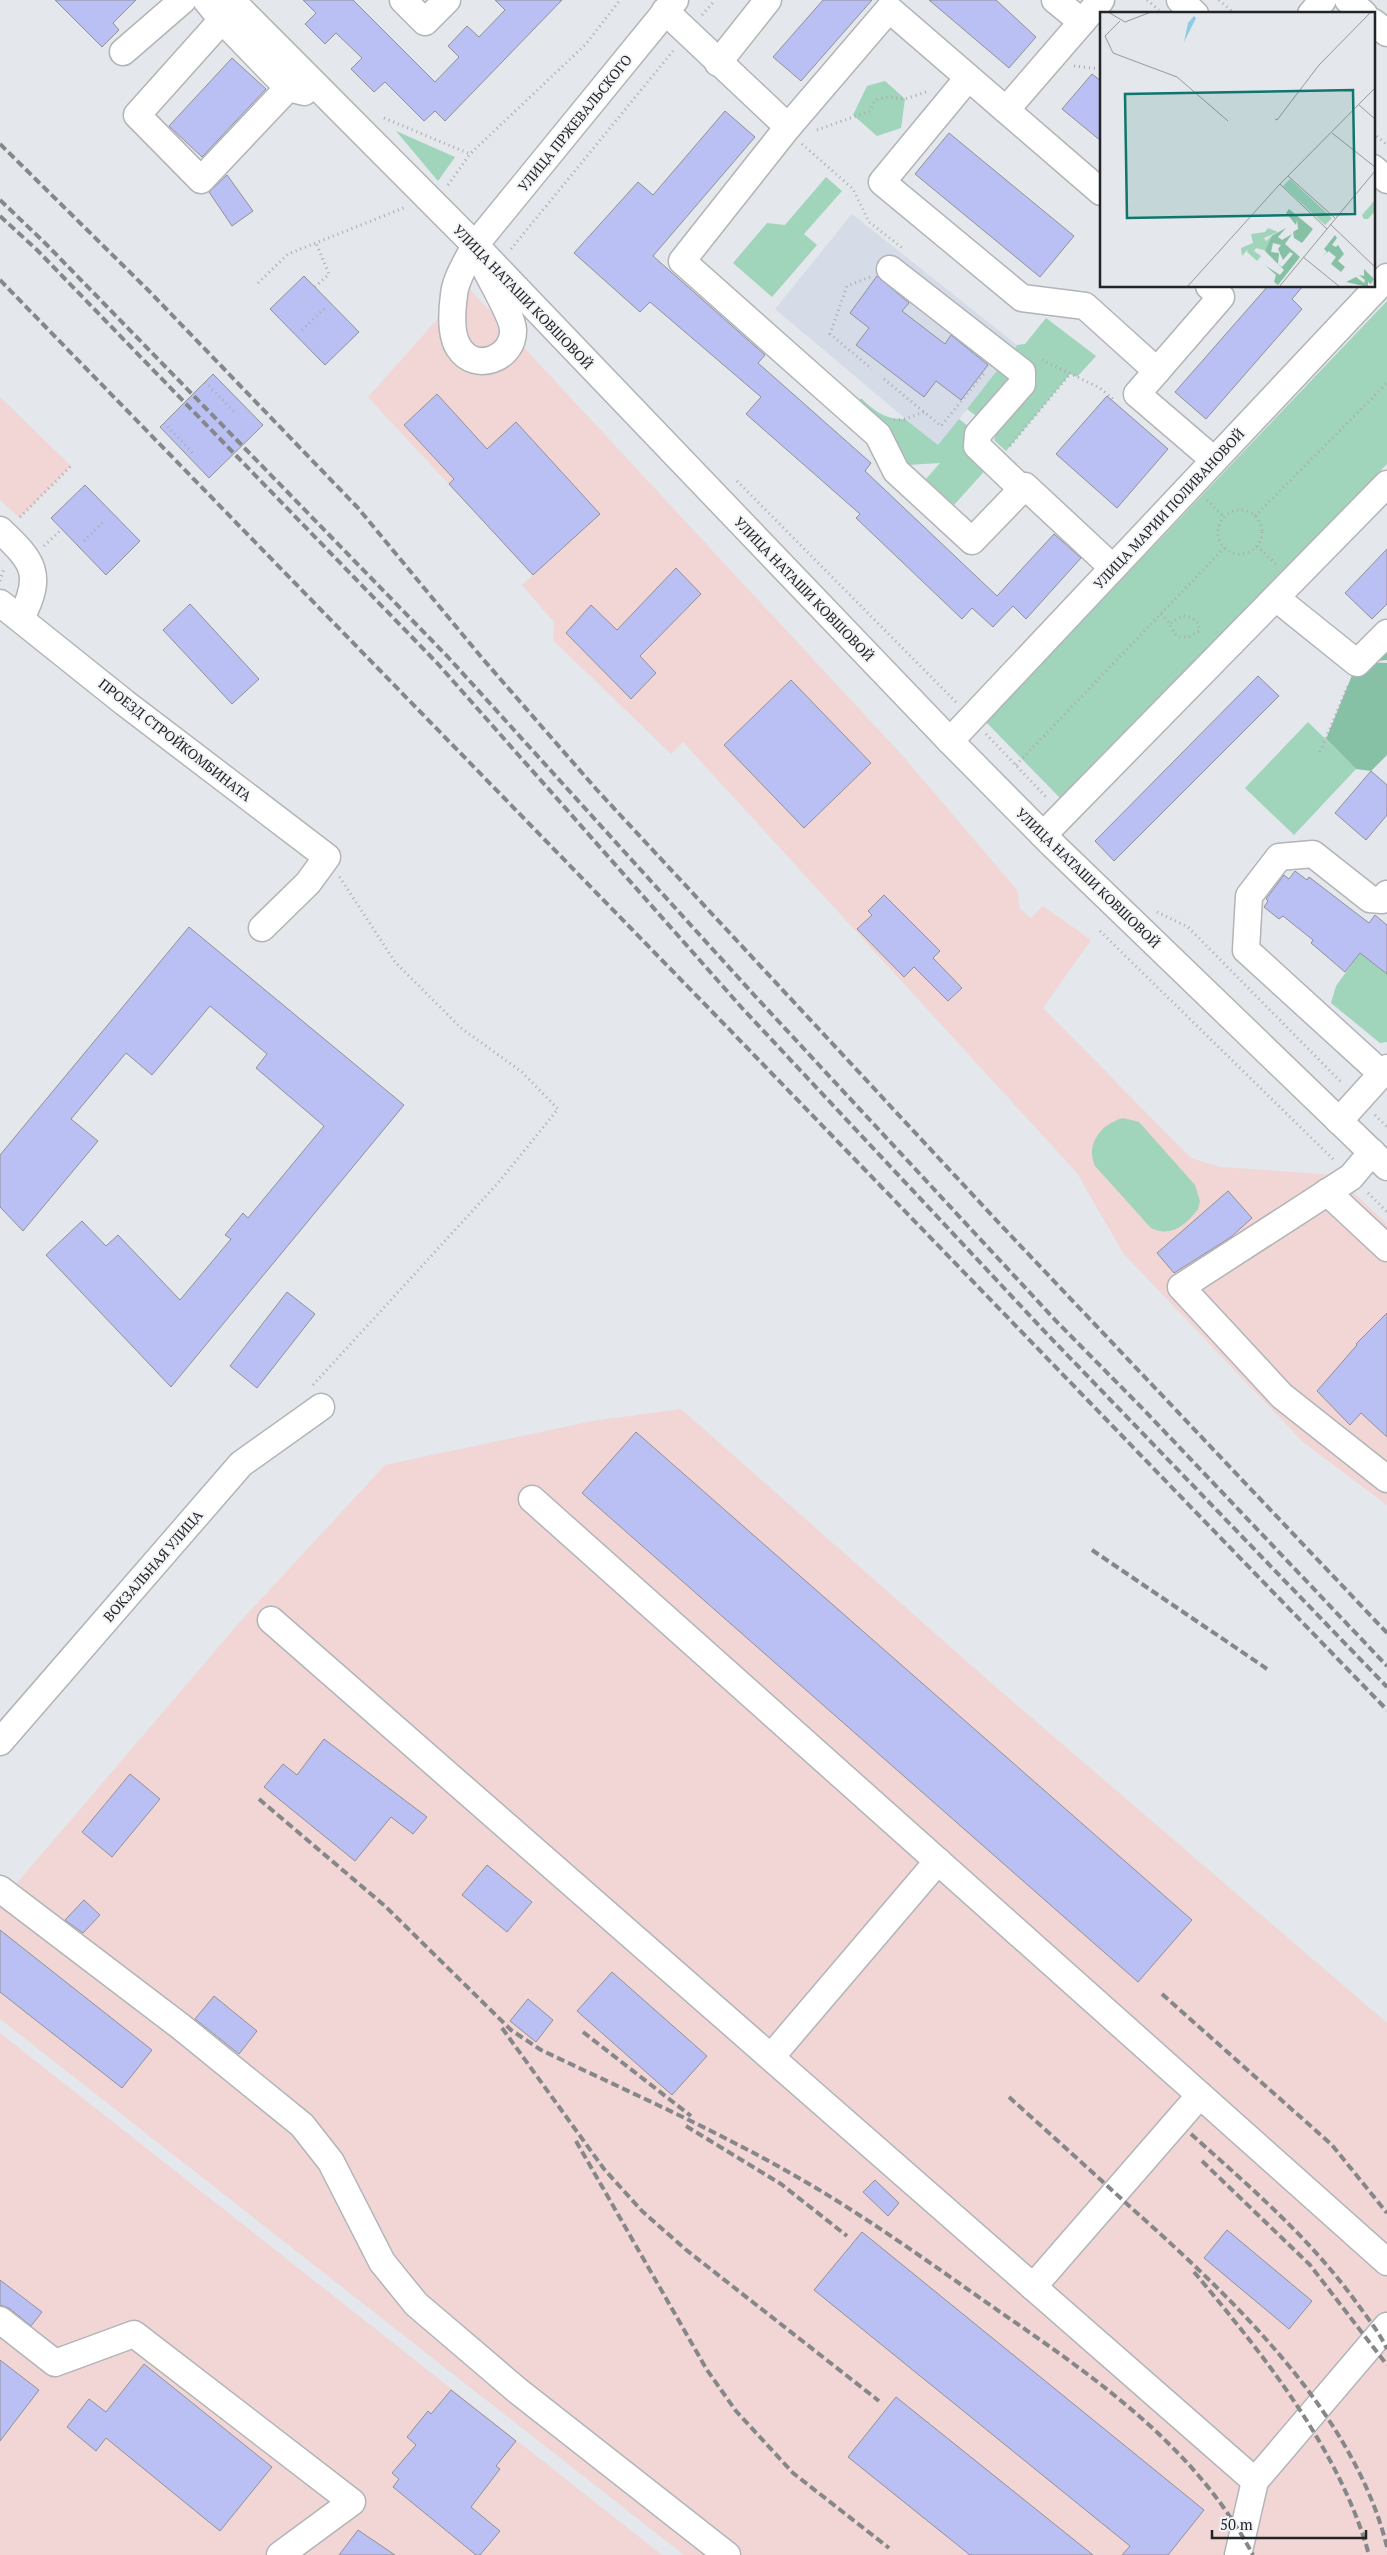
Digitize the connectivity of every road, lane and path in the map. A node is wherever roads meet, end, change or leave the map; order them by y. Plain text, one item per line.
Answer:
1 (184, 0) edge
2 (206, 0) edge
3 (403, 0) edge
4 (448, 0) edge
5 (620, 0) edge
6 (715, 0) edge
7 (768, 0) edge
8 (1055, 0) edge
9 (1101, 0) edge
10 (1147, 0) edge
11 (1180, 0) edge
12 (1219, 0) edge
13 (1323, 0) edge
14 (1348, 0) edge
15 (670, 6) edge
16 (226, 10) edge
17 (1161, 12) edge
18 (1193, 12) edge
19 (1233, 12) edge
20 (1312, 12) edge
21 (1362, 12) edge
22 (1082, 22) junction
23 (1374, 23) edge
24 (688, 32) junction
25 (1387, 33) edge
26 (123, 52) dead end
27 (718, 63) junction
28 (968, 78) junction
29 (288, 88) junction
30 (932, 90) dead end
31 (323, 93) junction
32 (1006, 110) junction
33 (378, 112) dead end
34 (792, 133) junction
35 (1374, 134) edge
36 (1387, 145) edge
37 (470, 154) junction
38 (1374, 169) edge
39 (1387, 180) edge
40 (1100, 191) edge
41 (437, 192) junction
42 (316, 242) junction
43 (475, 245) junction
44 (514, 257) dead end
45 (899, 261) junction
46 (1387, 277) edge
47 (258, 283) dead end
48 (316, 287) dead end
49 (1212, 288) edge
50 (325, 308) dead end
51 (302, 330) dead end
52 (1000, 354) junction
53 (1037, 357) dead end
54 (872, 369) dead end
55 (1157, 371) junction
56 (1070, 373) junction
57 (884, 379) dead end
58 (205, 382) dead end
59 (1387, 383) edge
60 (1122, 407) dead end
61 (236, 414) dead end
62 (164, 423) dead end
63 (194, 455) dead end
64 (1214, 460) junction
65 (995, 464) junction
66 (71, 466) dead end
67 (734, 479) dead end
68 (1387, 484) edge
69 (1022, 489) junction
70 (43, 493) dead end
71 (1255, 516) junction
72 (105, 520) dead end
73 (0, 530) edge
74 (84, 541) dead end
75 (1257, 546) junction
76 (1224, 548) junction
77 (1113, 568) junction
78 (1284, 572) dead end
79 (1276, 598) junction
80 (0, 603) edge
81 (1161, 614) junction
82 (21, 618) junction
83 (1171, 623) junction
84 (1387, 633) edge
85 (1387, 660) edge
86 (1357, 663) junction
87 (972, 718) junction
88 (950, 741) junction
89 (1320, 752) dead end
90 (1016, 765) junction
91 (1063, 815) junction
92 (1043, 835) junction
93 (327, 857) junction
94 (1387, 894) edge
95 (1155, 911) dead end
96 (262, 928) dead end
97 (1100, 931) dead end
98 (1384, 1071) edge
99 (1359, 1100) junction
100 (1339, 1121) junction
101 (1387, 1127) edge
102 (1379, 1160) edge
103 (1351, 1177) junction
104 (1327, 1192) junction
105 (1387, 1212) edge
106 (1387, 1248) edge
107 (314, 1399) joint
108 (1387, 1480) edge
109 (532, 1499) dead end
110 (271, 1620) dead end
111 (0, 1742) edge
112 (938, 1861) junction
113 (0, 1888) edge
114 (770, 2058) junction
115 (1200, 2095) junction
116 (1387, 2262) edge
117 (1033, 2287) junction
118 (0, 2320) edge
119 (1387, 2326) edge
120 (1255, 2481) junction
121 (280, 2555) edge
122 (726, 2555) edge
123 (1238, 2555) edge

1 - 26 street
2 - 16 street
3 - 4 street
5 - 37 path
6 - 24 path
7 - 27 street
8 - 22 street
9 - 22 street
10 - 17 path
11 - 18 street
12 - 19 path
13 - 20 street
14 - 21 street
15 - 24 street
15 - 43 street, УЛИЦА ПРЖЕВАЛЬСКОГО
16 - 29 street
16 - 29 street
16 - 31 street, УЛИЦА НАТАШИ КОВШОВОЙ
22 - 32 street
23 - 25 street
24 - 27 street
24 - 44 path
27 - 34 street
28 - 32 street
28 - 34 street
28 - 55 street
29 - 31 street
30 - 34 path
31 - 41 street, УЛИЦА НАТАШИ КОВШОВОЙ
32 - 40 street
33 - 37 path
34 - 45 path
34 - 69 street
35 - 36 path
37 - 41 path
38 - 39 street
41 - 42 path
41 - 43 street, УЛИЦА НАТАШИ КОВШОВОЙ
42 - 47 path
42 - 48 path
43 - 88 street, УЛИЦА НАТАШИ КОВШОВОЙ
45 - 52 street
45 - 54 path
46 - 64 street, УЛИЦА МАРИИ ПОЛИВАНОВОЙ
49 - 55 street
50 - 51 path
52 - 57 path
52 - 65 street
53 - 56 path
55 - 64 street
56 - 60 path
56 - 65 path
58 - 61 path
59 - 71 path
62 - 63 path
64 - 77 street, УЛИЦА МАРИИ ПОЛИВАНОВОЙ
65 - 69 street
66 - 70 path
67 - 87 path
68 - 79 street
69 - 77 street
71 - 75 path
71 - 76 path
72 - 74 path
73 - 82 street
75 - 76 path
75 - 78 path
76 - 81 path
77 - 87 street, УЛИЦА МАРИИ ПОЛИВАНОВОЙ
79 - 86 street
79 - 91 street
80 - 82 street, ПРОЕЗД СТРОЙКОМБИНАТА
81 - 83 path
81 - 90 path
82 - 93 street, ПРОЕЗД СТРОЙКОМБИНАТА
83 - 83 path
84 - 86 street
85 - 86 street
86 - 89 path
87 - 88 street, УЛИЦА МАРИИ ПОЛИВАНОВОЙ
87 - 90 path
88 - 92 street, УЛИЦА НАТАШИ КОВШОВОЙ
90 - 91 path
91 - 92 street
92 - 100 street, УЛИЦА НАТАШИ КОВШОВОЙ
93 - 96 street
93 - 107 path
94 - 98 street
95 - 99 path
97 - 103 path
98 - 99 street
99 - 100 street
99 - 101 path
100 - 102 street, УЛИЦА НАТАШИ КОВШОВОЙ
102 - 103 street
103 - 104 street
103 - 105 path
104 - 106 street
104 - 108 street
107 - 111 street, ВОКЗАЛЬНАЯ УЛИЦА
109 - 112 street
110 - 114 street
112 - 114 street
112 - 115 street
113 - 122 street
114 - 117 street
115 - 116 street
115 - 117 street
117 - 120 street
118 - 121 street
119 - 120 street
120 - 123 street

